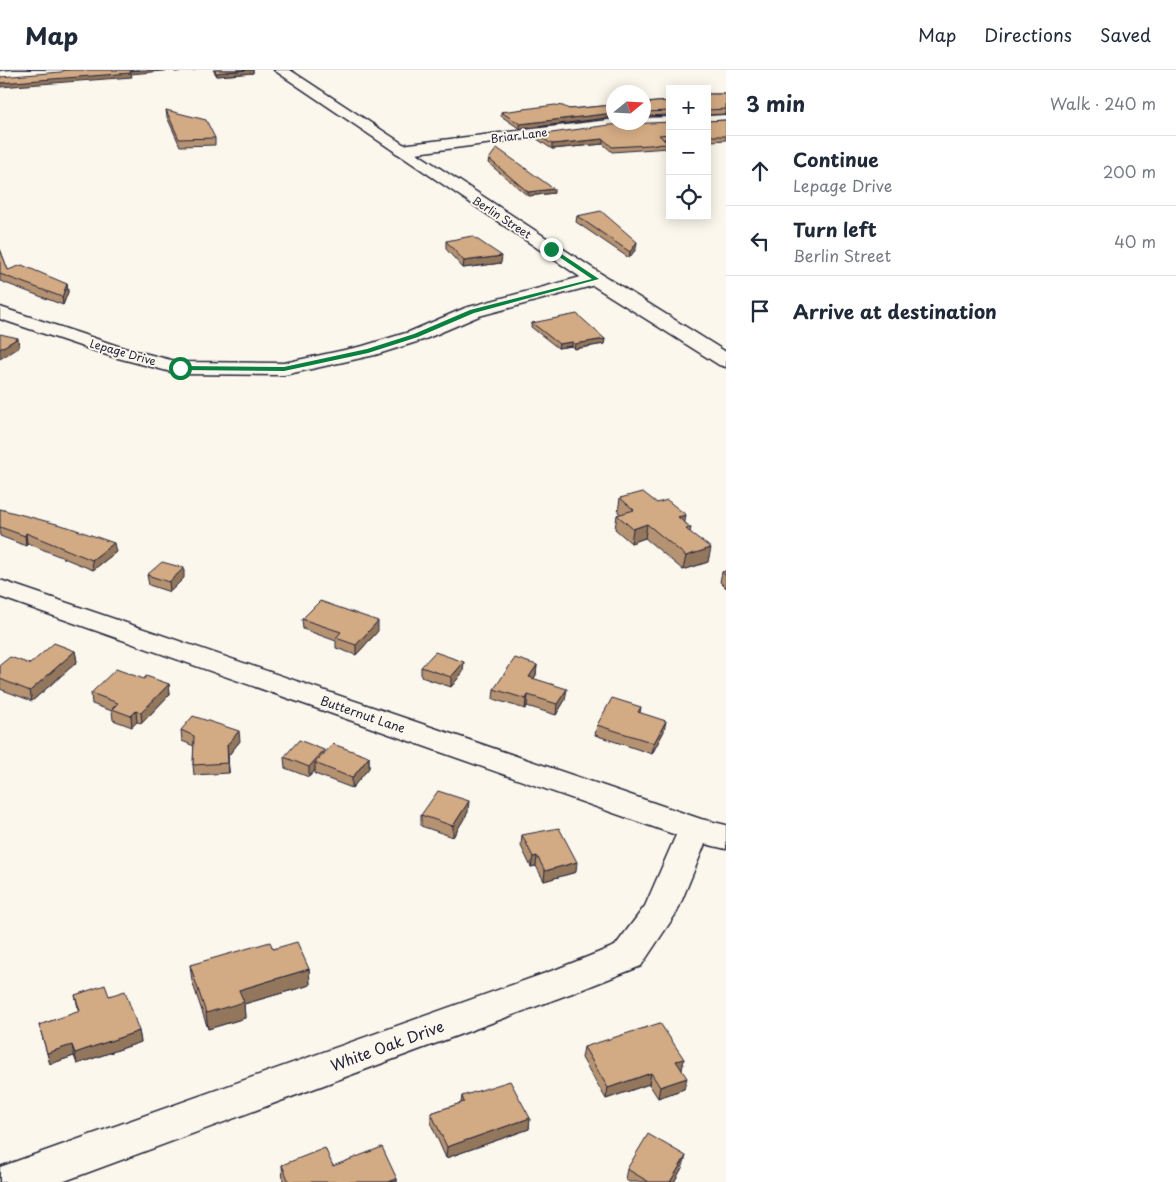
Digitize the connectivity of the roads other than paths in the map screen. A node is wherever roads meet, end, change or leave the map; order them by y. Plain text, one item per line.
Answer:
1 (61, 70) edge
2 (281, 70) edge
3 (0, 75) edge
4 (726, 119) edge
5 (711, 120) edge
6 (666, 121) edge
7 (651, 122) edge
8 (606, 124) edge
9 (401, 150) junction
10 (596, 279) junction
11 (0, 313) edge
12 (726, 361) edge
13 (0, 588) edge
14 (710, 833) edge
15 (10, 1182) edge

1 - 3 street
2 - 9 street, Berlin Street
4 - 5 street
6 - 7 street
8 - 9 street, Briar Lane
9 - 10 street, Berlin Street
10 - 11 street, Lepage Drive
10 - 12 street, Berlin Street
13 - 14 street, Butternut Lane
14 - 15 street, White Oak Drive

